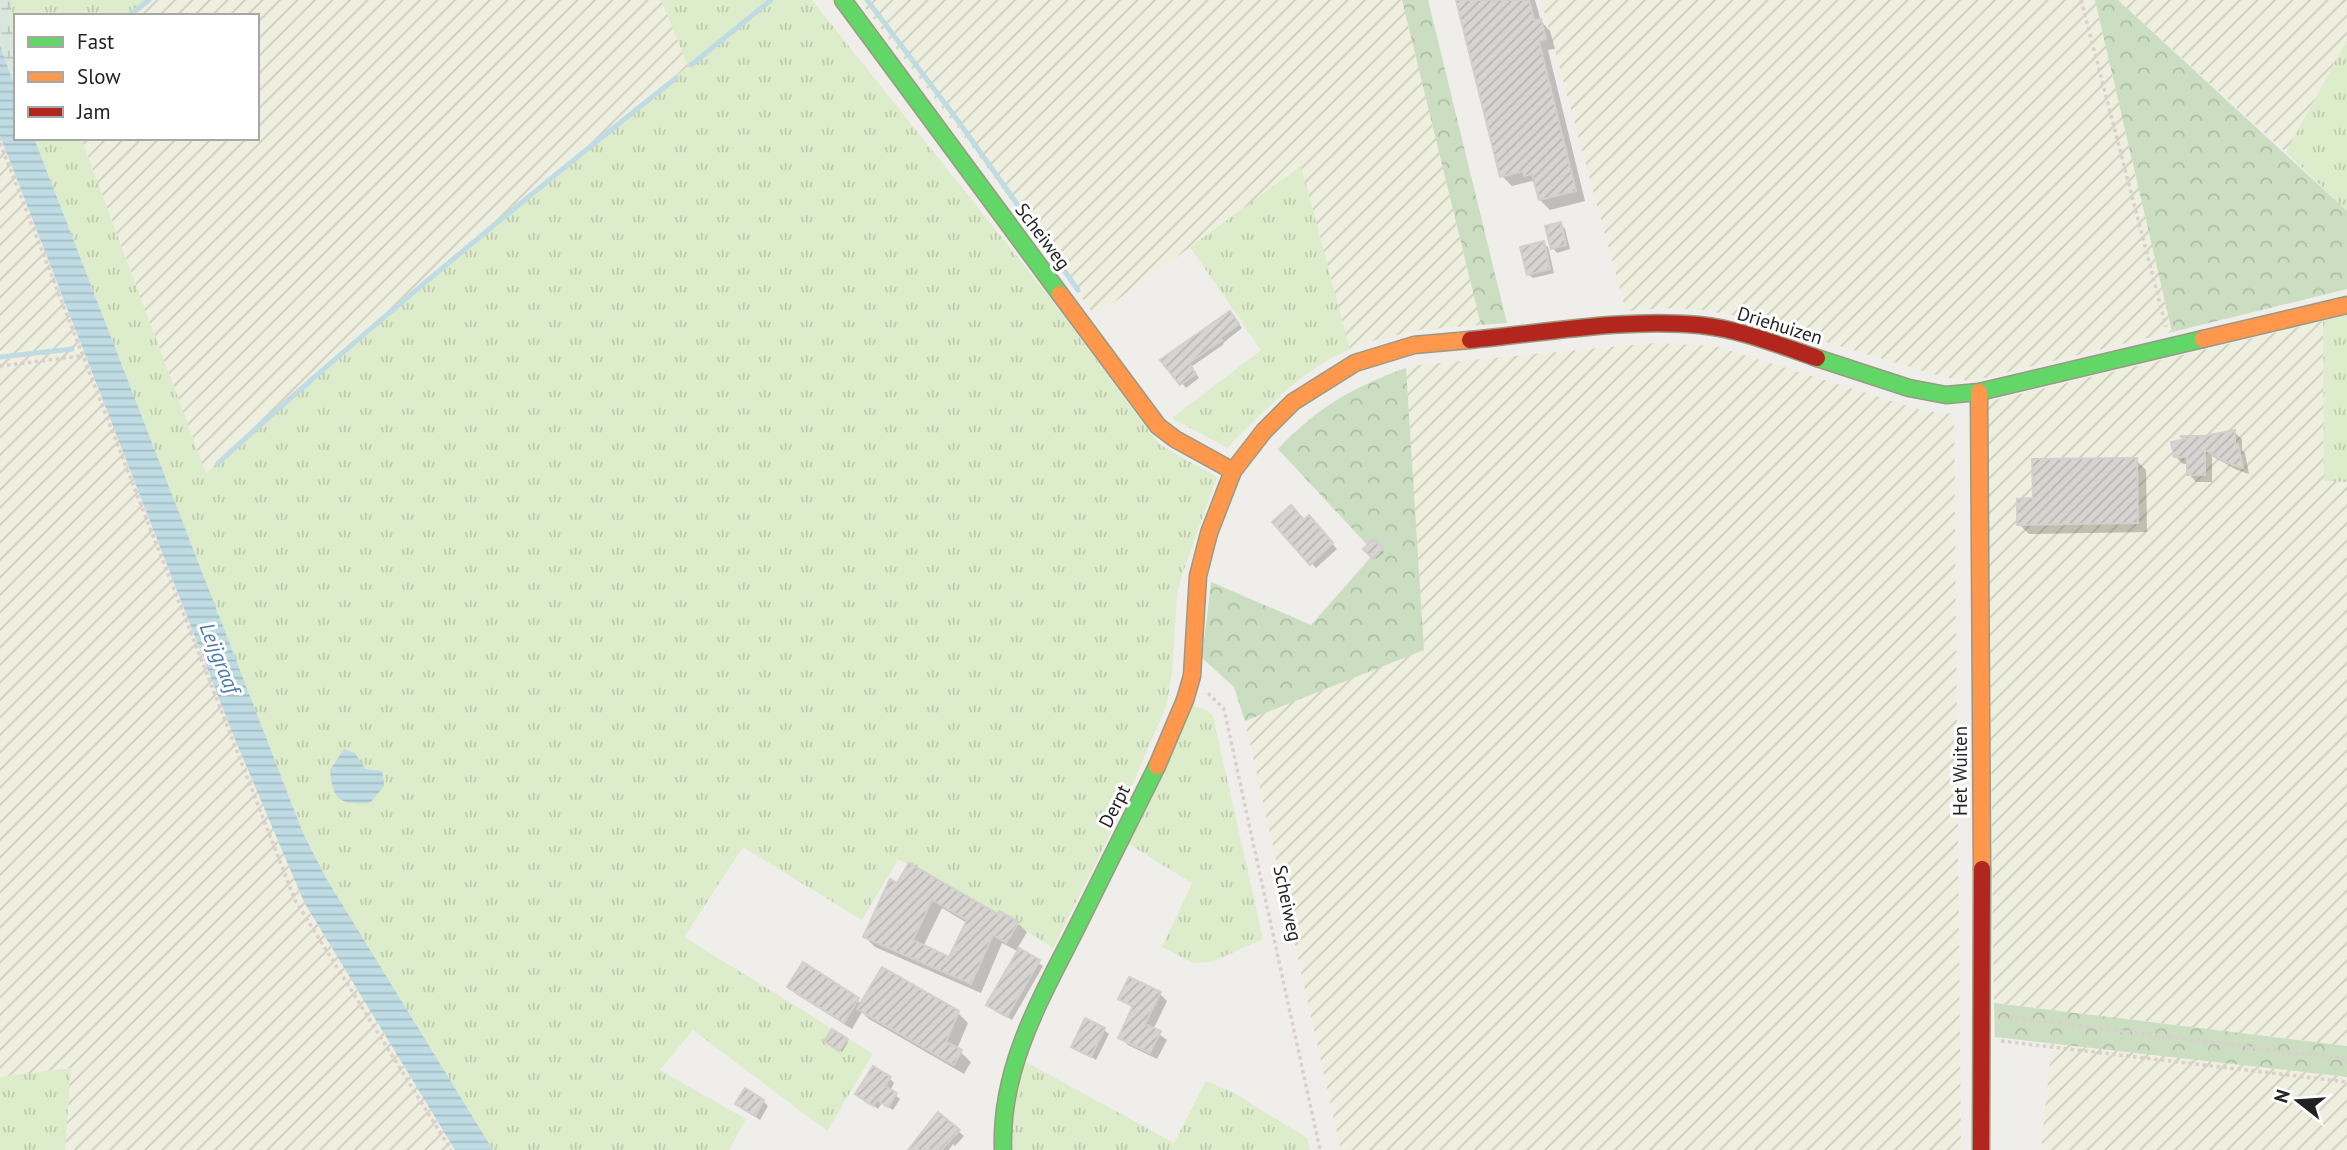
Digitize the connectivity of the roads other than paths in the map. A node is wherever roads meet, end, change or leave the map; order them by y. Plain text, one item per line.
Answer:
1 (843, 0) edge
2 (2347, 305) edge
3 (1979, 392) junction
4 (1233, 471) junction
5 (1003, 1150) edge
6 (1981, 1150) edge

1 - 4 street, Scheiweg
2 - 3 street, Driehuizen
3 - 4 street, Driehuizen
3 - 6 street, Het Wuiten
4 - 5 street, Derpt

